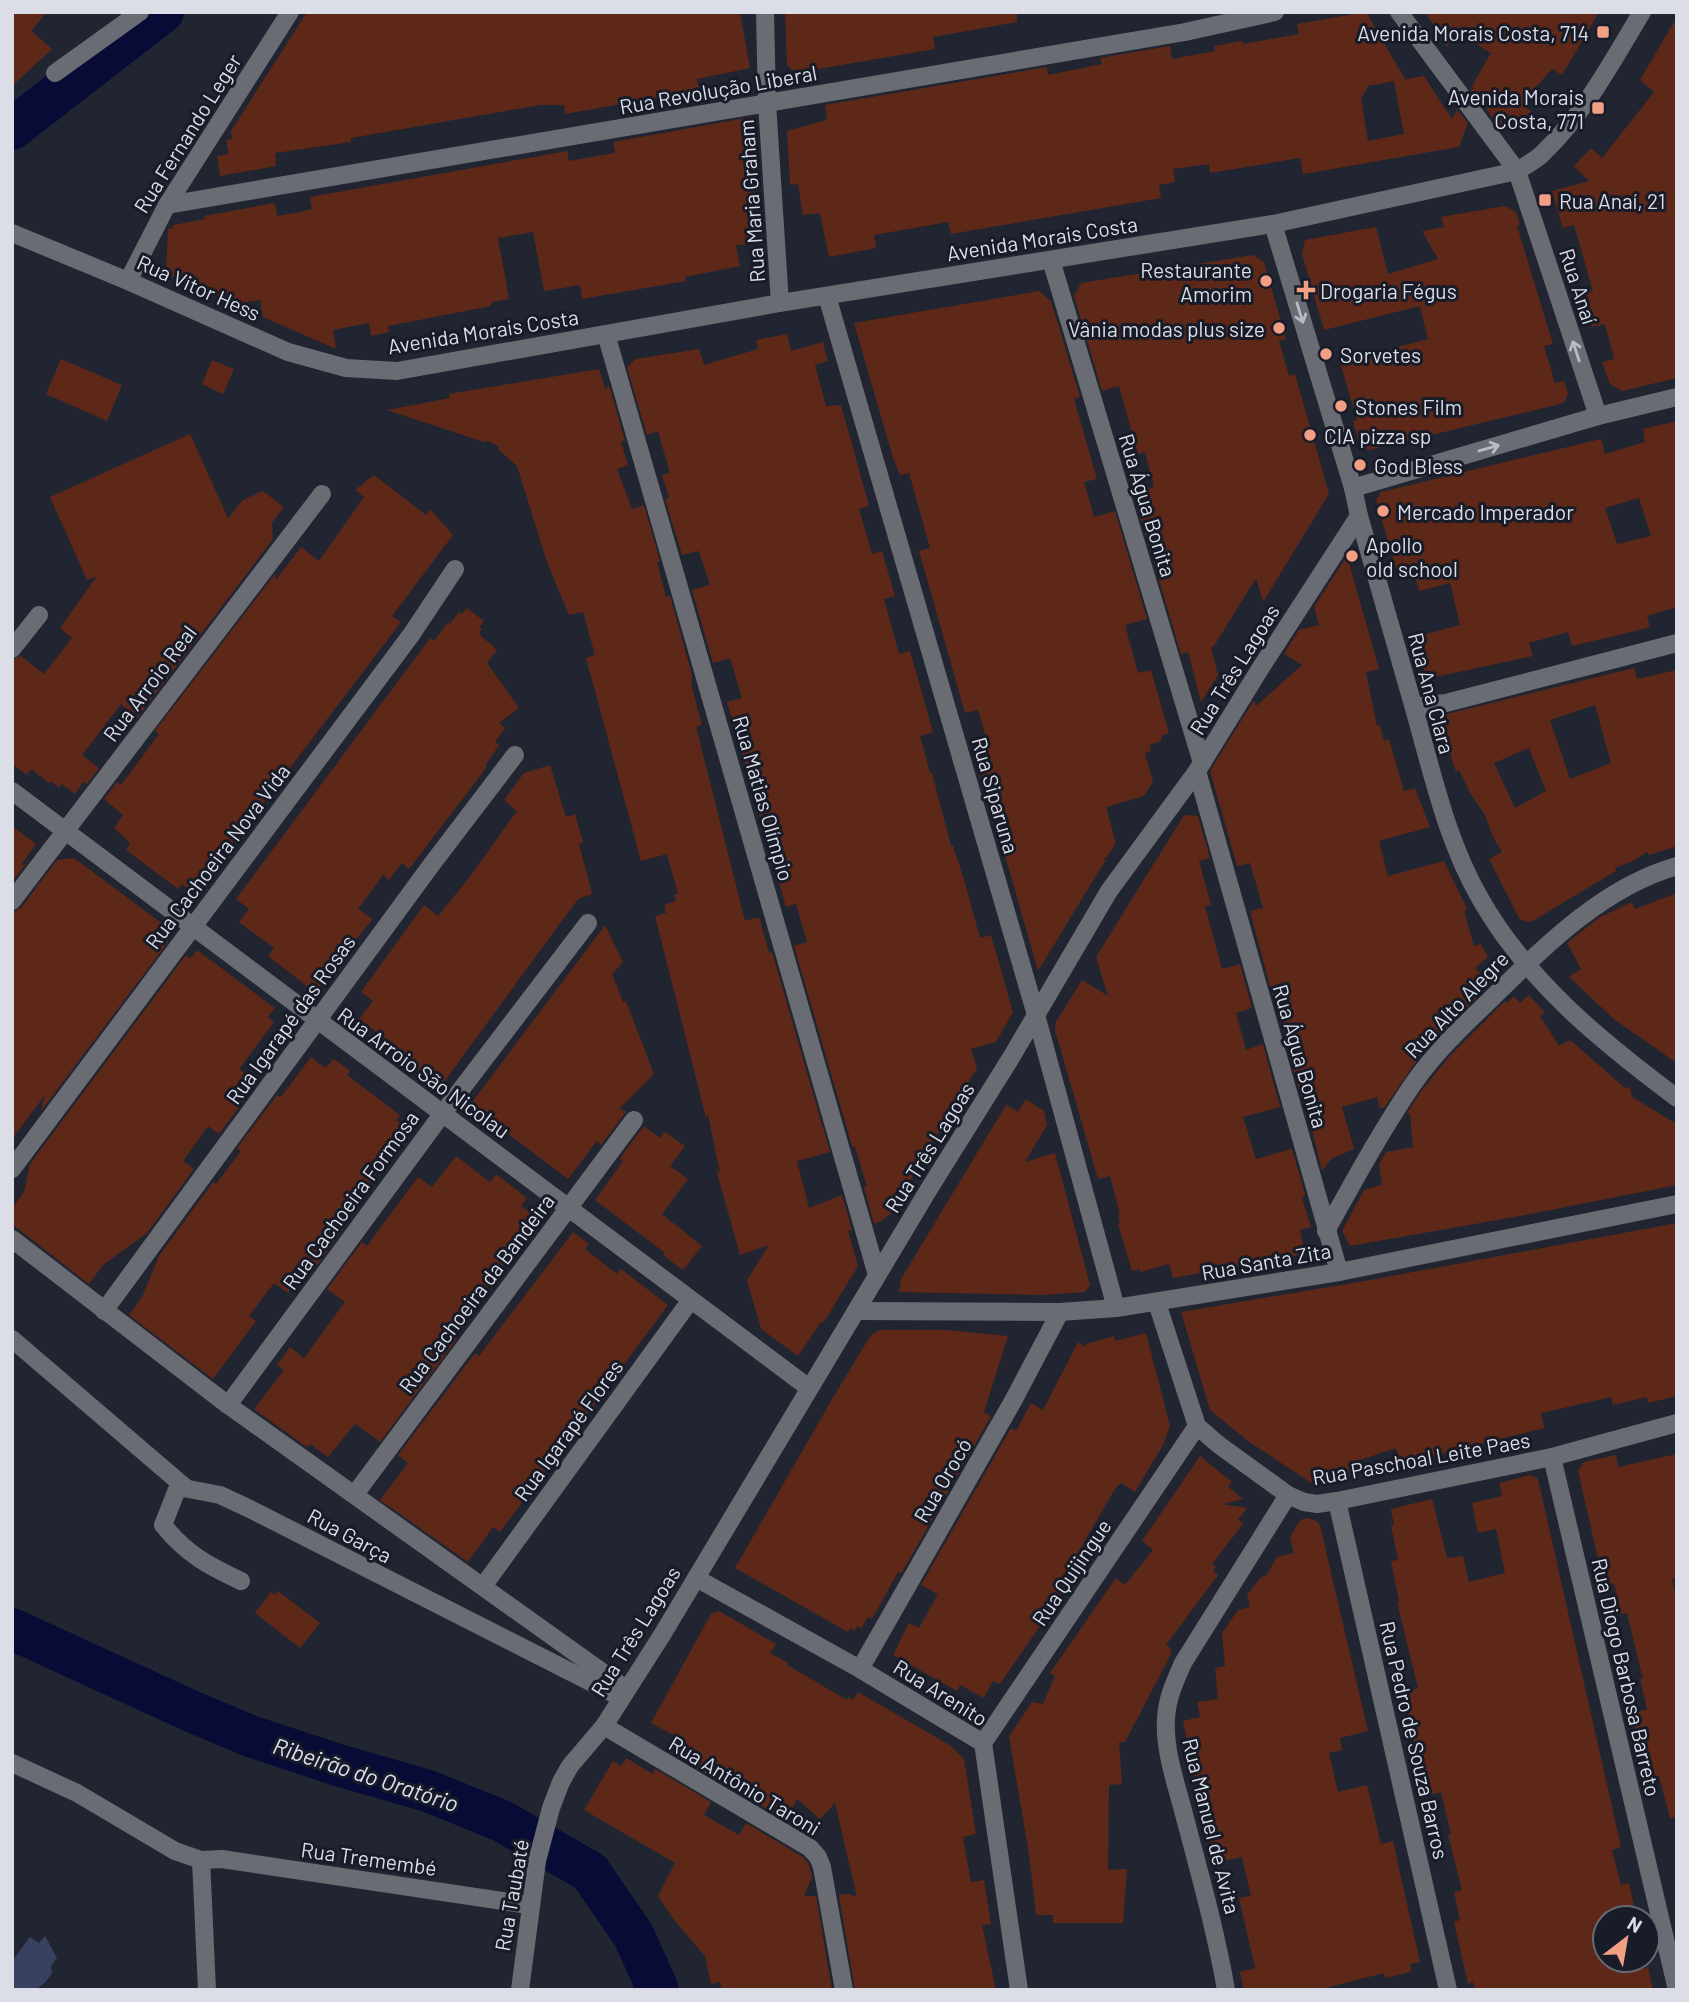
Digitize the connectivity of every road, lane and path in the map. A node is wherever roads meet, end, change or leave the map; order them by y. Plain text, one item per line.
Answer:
1 (139, 12) edge
2 (290, 12) edge
3 (765, 12) edge
4 (1275, 12) edge
5 (1642, 12) edge
6 (1406, 16) edge
7 (55, 73) dead end
8 (767, 103) junction
9 (1517, 171) junction
10 (167, 205) junction
11 (1273, 224) junction
12 (12, 233) edge
13 (1051, 260) junction
14 (128, 281) junction
15 (827, 296) junction
16 (780, 303) junction
17 (606, 334) junction
18 (370, 371) joint
19 (1677, 397) edge
20 (1598, 416) junction
21 (1353, 488) junction
22 (322, 494) dead end
23 (1359, 516) junction
24 (455, 569) dead end
25 (39, 615) dead end
26 (1677, 643) edge
27 (12, 649) edge
28 (1414, 707) junction
29 (515, 755) dead end
30 (1200, 767) junction
31 (12, 792) edge
32 (65, 831) junction
33 (1677, 866) edge
34 (12, 901) edge
35 (588, 923) dead end
36 (192, 927) junction
37 (1526, 964) junction
38 (1036, 1015) junction
39 (317, 1021) junction
40 (1677, 1098) edge
41 (443, 1113) junction
42 (634, 1120) dead end
43 (12, 1169) edge
44 (1677, 1204) edge
45 (568, 1206) junction
46 (1326, 1231) junction
47 (12, 1239) edge
48 (1339, 1272) junction
49 (877, 1275) junction
50 (690, 1301) junction
51 (1157, 1303) junction
52 (1116, 1308) junction
53 (104, 1311) junction
54 (856, 1311) junction
55 (1060, 1312) junction
56 (12, 1339) edge
57 (809, 1388) junction
58 (228, 1405) junction
59 (1677, 1423) edge
60 (1197, 1426) junction
61 (1552, 1457) junction
62 (186, 1488) junction
63 (355, 1494) junction
64 (1288, 1495) junction
65 (1337, 1501) junction
66 (696, 1578) junction
67 (242, 1581) dead end
68 (484, 1585) junction
69 (860, 1669) junction
70 (623, 1693) junction
71 (604, 1726) junction
72 (983, 1743) junction
73 (12, 1763) edge
74 (551, 1808) joint
75 (201, 1860) junction
76 (529, 1905) junction
77 (207, 1990) edge
78 (520, 1990) edge
79 (844, 1990) edge
80 (1019, 1990) edge
81 (1226, 1990) edge
82 (1448, 1990) edge
83 (1677, 1990) edge

1 - 7 street
2 - 10 street, Rua Fernando Leger
3 - 8 street, Rua Maria Graham
4 - 8 street, Rua Revolução Liberal
5 - 9 street, Avenida Morais Costa
6 - 9 street, Rua Anaí
8 - 10 street, Rua Revolução Liberal
8 - 16 street, Rua Maria Graham
9 - 11 street, Avenida Morais Costa
20 -> 9 street, Rua Anaí
10 - 14 street, Rua Fernando Leger
11 - 13 street, Avenida Morais Costa
11 -> 21 street, Rua Ana Clara
12 - 14 street, Rua Vitor Hess
13 - 15 street, Avenida Morais Costa
13 - 30 street, Rua Água Bonita
14 - 18 street, Rua Vitor Hess
15 - 16 street, Avenida Morais Costa
15 - 38 street, Rua Siparuna
16 - 17 street, Avenida Morais Costa
17 - 18 street, Avenida Morais Costa
17 - 49 street, Rua Matias Olímpio
19 - 20 street
21 -> 20 street
21 - 23 street, Rua Ana Clara
22 - 32 street, Rua Arroio Real
23 - 28 street, Rua Ana Clara
23 - 30 street, Rua Três Lagoas
24 - 36 street, Rua Cachoeira Nova Vida
25 - 27 street
26 - 28 street
28 - 37 street, Rua Ana Clara
29 - 39 street, Rua Igarapé das Rosas
30 - 38 street, Rua Três Lagoas
30 - 46 street, Rua Água Bonita
31 - 32 street, Rua Arroio São Nicolau
32 - 34 street, Rua Arroio Real
32 - 36 street, Rua Arroio São Nicolau
33 - 37 street, Rua Alto Alegre
35 - 41 street, Rua Cachoeira Formosa
36 - 39 street, Rua Arroio São Nicolau
36 - 43 street, Rua Cachoeira Nova Vida
37 - 40 street, Rua Ana Clara
37 - 46 street, Rua Alto Alegre
38 - 49 street, Rua Três Lagoas
38 - 52 street, Rua Siparuna
39 - 41 street, Rua Arroio São Nicolau
39 - 53 street, Rua Igarapé das Rosas
41 - 45 street, Rua Arroio São Nicolau
41 - 58 street, Rua Cachoeira Formosa
42 - 45 street, Rua Cachoeira da Bandeira
44 - 48 street, Rua Santa Zita
45 - 50 street, Rua Arroio São Nicolau
45 - 63 street, Rua Cachoeira da Bandeira
46 - 48 street, Rua Água Bonita
47 - 53 street
48 - 51 street, Rua Santa Zita
49 - 54 street, Rua Três Lagoas
50 - 57 street, Rua Arroio São Nicolau
50 - 68 street, Rua Igarapé Flores
51 - 52 street, Rua Santa Zita
51 - 60 street
52 - 55 street, Rua Santa Zita
53 - 58 street
54 - 55 street, Rua Santa Zita
54 - 57 street, Rua Três Lagoas
55 - 69 street, Rua Orocó
56 - 62 street
57 - 66 street, Rua Três Lagoas
58 - 63 street
59 - 61 street, Rua Paschoal Leite Paes
60 - 64 street, Rua Paschoal Leite Paes
60 - 72 street, Rua Quijingue
61 - 65 street, Rua Paschoal Leite Paes
61 - 83 street, Rua Diogo Barbosa Barreto
62 - 67 street
62 - 70 street, Rua Garça
63 - 68 street
64 - 65 street, Rua Paschoal Leite Paes
64 - 81 street, Rua Manuel de Avita
65 - 82 street, Rua Pedro de Souza Barros
66 - 69 street, Rua Arenito
66 - 70 street, Rua Três Lagoas
68 - 70 street
69 - 72 street, Rua Arenito
70 - 71 street, Rua Três Lagoas
71 - 74 street, Rua Três Lagoas
71 - 79 street, Rua Antônio Taroni
72 - 80 street, Rua Arenito
73 - 75 street
74 - 76 street, Rua Taubaté
75 - 76 street, Rua Tremembé
75 - 77 street
76 - 78 street, Rua Taubaté

